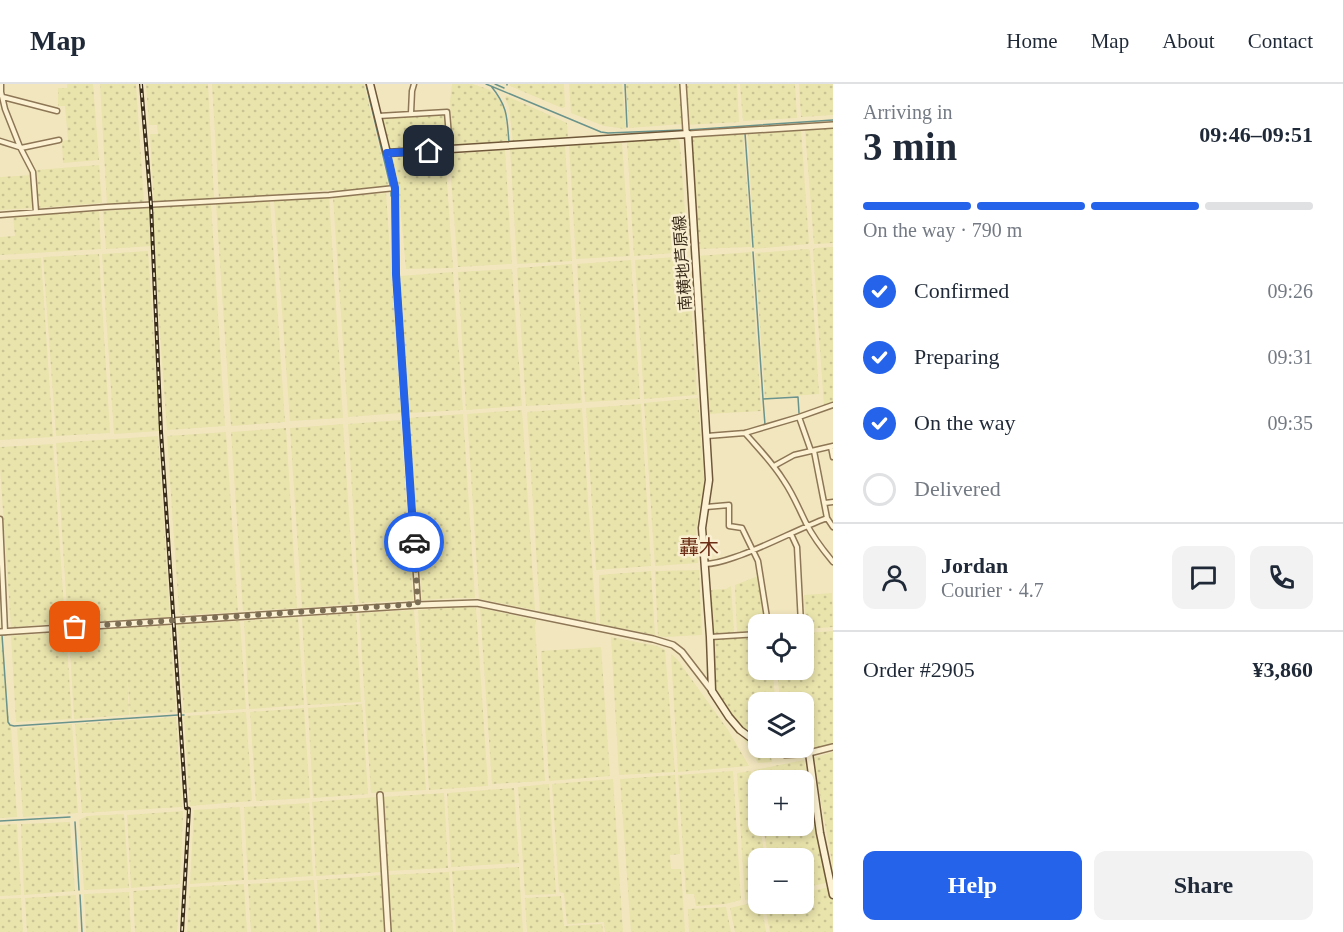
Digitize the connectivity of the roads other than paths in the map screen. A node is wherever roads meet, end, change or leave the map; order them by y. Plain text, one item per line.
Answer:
1 (1, 84) edge
2 (370, 84) edge
3 (414, 84) edge
4 (683, 84) edge
5 (1, 93) edge
6 (57, 111) dead end
7 (411, 113) junction
8 (377, 116) junction
9 (833, 125) edge
10 (686, 130) junction
11 (0, 141) edge
12 (59, 141) dead end
13 (21, 148) junction
14 (450, 150) junction
15 (387, 153) junction
16 (395, 188) junction
17 (36, 212) junction
18 (0, 215) edge
19 (832, 406) edge
20 (799, 417) junction
21 (745, 433) junction
22 (707, 436) junction
23 (832, 446) edge
24 (813, 451) junction
25 (833, 457) edge
26 (774, 466) junction
27 (833, 502) edge
28 (825, 503) junction
29 (706, 507) junction
30 (827, 518) junction
31 (0, 519) edge
32 (807, 525) junction
33 (833, 527) edge
34 (791, 534) junction
35 (754, 550) junction
36 (833, 562) edge
37 (705, 564) junction
38 (418, 604) junction
39 (766, 614) edge
40 (800, 614) edge
41 (3, 632) edge
42 (748, 635) edge
43 (710, 637) junction
44 (712, 691) junction
45 (748, 736) edge
46 (833, 747) edge
47 (814, 752) edge
48 (810, 758) edge
49 (380, 795) dead end
50 (833, 895) edge
51 (388, 932) edge

1 - 5 street
2 - 8 main road
3 - 7 street
4 - 10 street
5 - 6 street
5 - 13 street
7 - 8 street
7 - 14 street
8 - 15 main road
9 - 10 street
10 - 14 main road
10 - 22 main road, 南横地芦原線
11 - 13 street
12 - 13 street
13 - 17 street
14 - 15 main road
15 - 16 street
16 - 17 street
16 - 38 street
17 - 18 street
19 - 20 street
20 - 21 street
20 - 24 street
21 - 22 street
21 - 26 street
22 - 29 main road, 南横地芦原線
23 - 24 street
23 - 25 street
24 - 26 street
24 - 28 street
26 - 32 street
27 - 28 street
28 - 30 street
29 - 35 street
29 - 37 main road, 南横地芦原線
30 - 32 street
30 - 33 street
31 - 41 street
32 - 34 street
32 - 36 street
34 - 35 street
34 - 40 street
35 - 37 street
35 - 39 street
37 - 43 main road, 南横地芦原線
38 - 41 street
38 - 44 street
42 - 43 street
43 - 44 main road, 南横地芦原線
44 - 45 main road
46 - 47 street
48 - 50 main road
49 - 51 street

